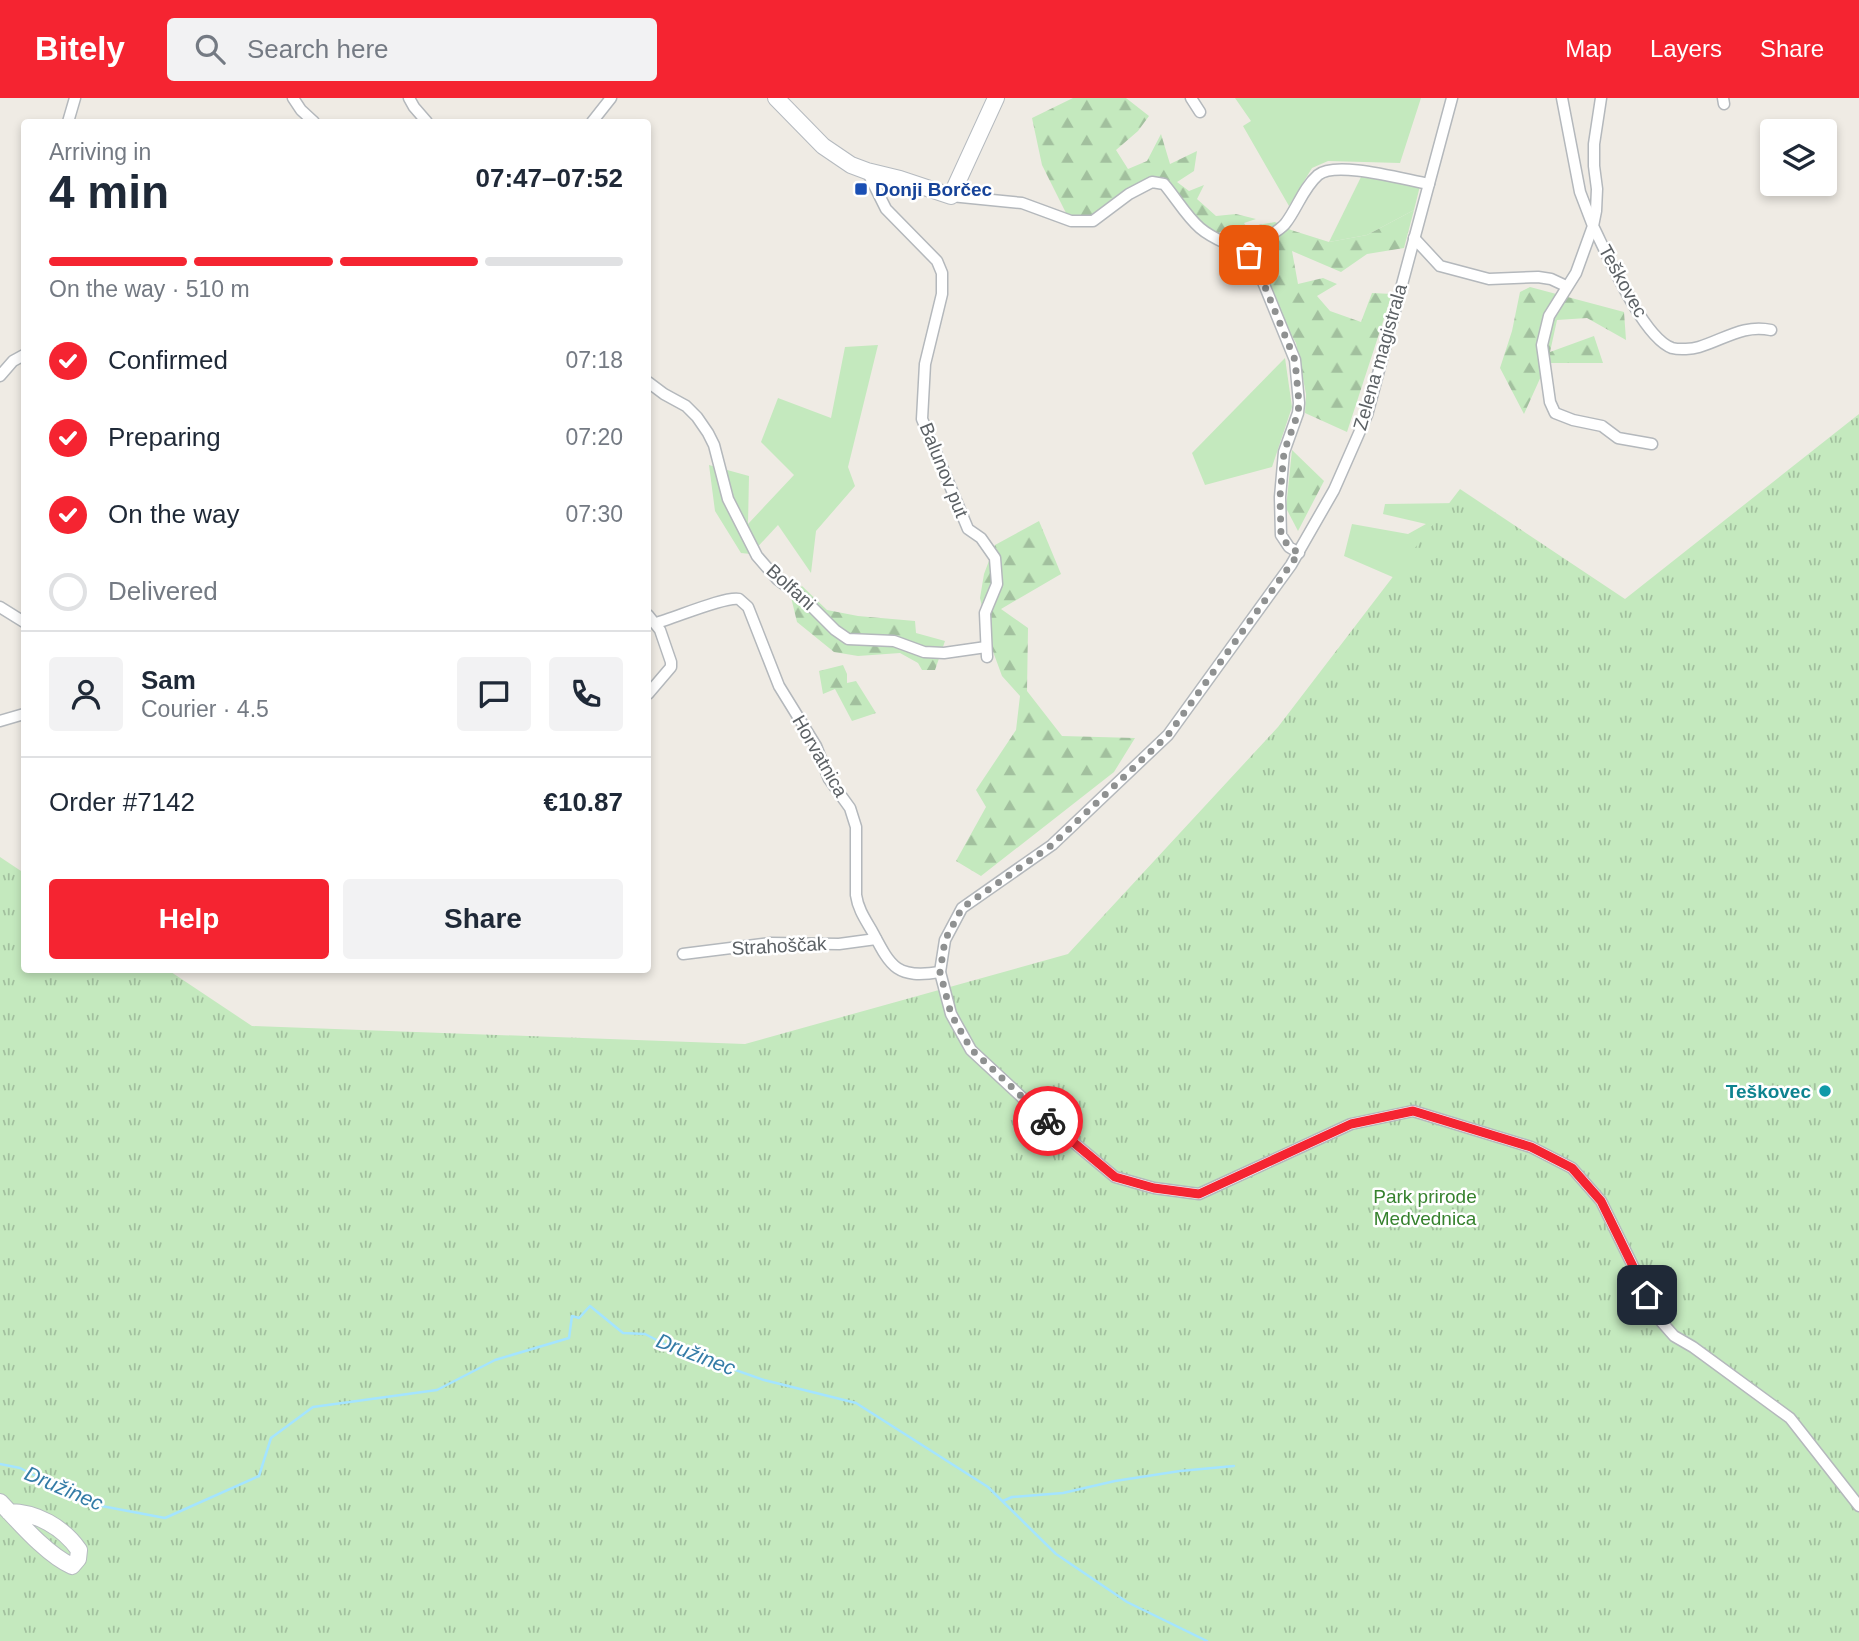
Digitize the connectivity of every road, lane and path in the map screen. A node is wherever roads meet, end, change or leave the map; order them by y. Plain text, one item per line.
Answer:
1 (75, 98) edge
2 (293, 98) edge
3 (409, 98) edge
4 (611, 98) edge
5 (776, 98) edge
6 (996, 98) edge
7 (1191, 98) edge
8 (1452, 98) edge
9 (1562, 98) edge
10 (1601, 98) edge
11 (1200, 112) dead end
12 (69, 119) edge
13 (311, 119) edge
14 (425, 119) edge
15 (594, 119) edge
16 (867, 172) junction
17 (1429, 184) junction
18 (951, 196) junction
19 (1593, 226) junction
20 (1414, 238) junction
21 (1249, 255) junction
22 (1566, 286) junction
23 (1772, 330) dead end
24 (21, 357) edge
25 (0, 376) edge
26 (651, 384) edge
27 (1652, 444) dead end
28 (1299, 553) junction
29 (0, 607) edge
30 (652, 619) edge
31 (21, 620) edge
32 (987, 652) joint
33 (651, 690) edge
34 (21, 715) edge
35 (0, 721) edge
36 (876, 939) junction
37 (682, 954) dead end
38 (940, 972) junction
39 (1859, 1506) edge

1 - 12 street
2 - 13 street
3 - 14 street
4 - 15 street
5 - 16 street
6 - 18 street
7 - 11 street
8 - 17 street, Zelena magistrala
9 - 19 street
10 - 19 street, Teškovec
16 - 18 street
16 - 32 street, Balunov put
17 - 20 street, Zelena magistrala
17 - 21 street
18 - 21 street
19 - 22 street, Teškovec
19 - 23 street, Teškovec
20 - 22 street
20 - 28 street, Zelena magistrala
21 - 28 street
22 - 27 street, Teškovec
24 - 25 street
26 - 32 street, Bolfani
28 - 38 street, Zelena magistrala
29 - 31 street
30 - 33 street
30 - 36 street, Horvatnica
34 - 35 street
36 - 37 street, Strahoščak
36 - 38 street, Horvatnica
38 - 39 street, Zelena magistrala

